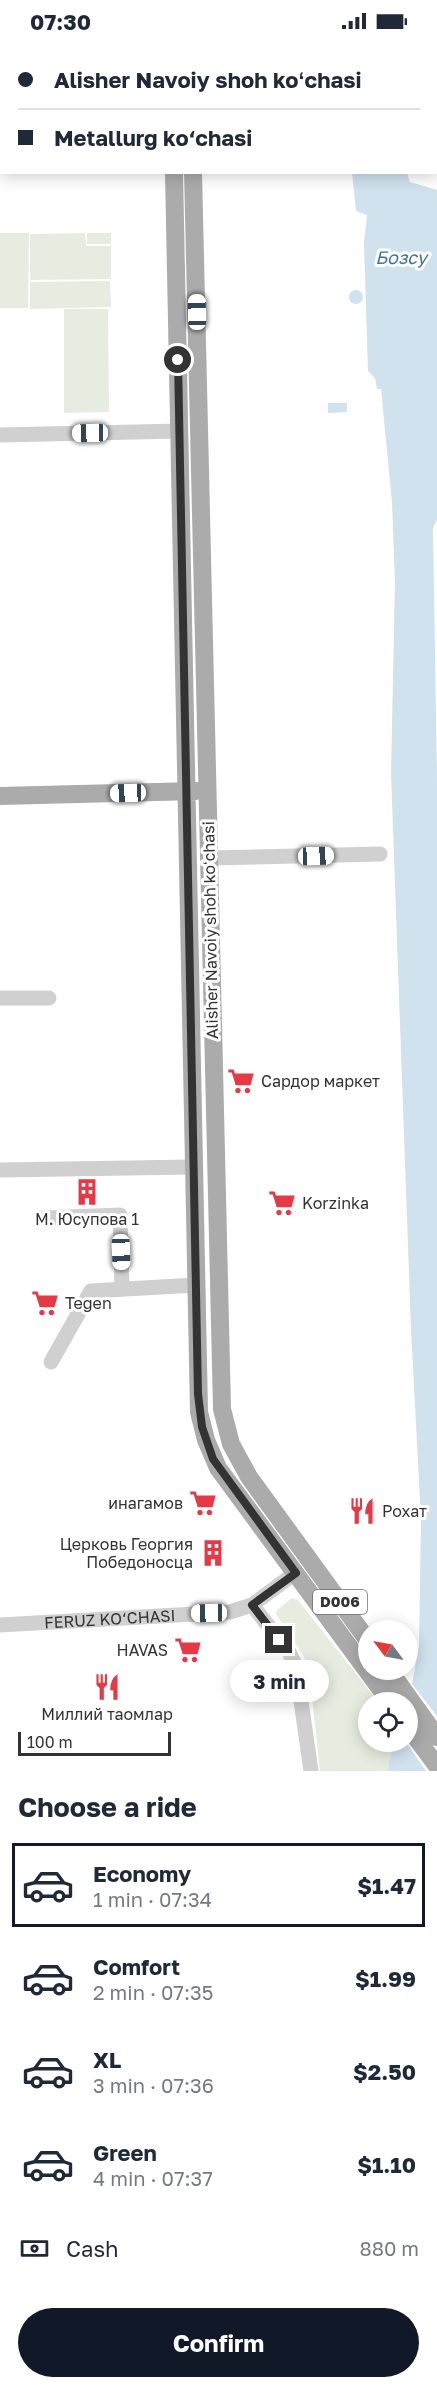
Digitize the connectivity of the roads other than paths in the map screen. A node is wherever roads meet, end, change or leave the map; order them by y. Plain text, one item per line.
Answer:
1 (174, 174) edge
2 (193, 174) edge
3 (180, 431) junction
4 (0, 435) edge
5 (186, 791) junction
6 (207, 791) junction
7 (0, 796) edge
8 (380, 854) dead end
9 (209, 858) junction
10 (0, 998) edge
11 (50, 998) dead end
12 (194, 1167) junction
13 (0, 1170) edge
14 (46, 1218) dead end
15 (196, 1285) junction
16 (122, 1289) junction
17 (51, 1362) dead end
18 (311, 1561) junction
19 (296, 1573) junction
20 (252, 1605) junction
21 (0, 1625) edge
22 (358, 1627) edge
23 (396, 1680) edge
24 (383, 1692) edge
25 (437, 1737) edge
26 (418, 1740) edge
27 (437, 1766) edge
28 (311, 1771) edge

1 - 3 main road, Alisher Navoiy shoh koʻchasi / D006
2 - 6 main road, Alisher Navoiy shoh koʻchasi / D006
3 - 4 street
3 - 5 main road, Alisher Navoiy shoh koʻchasi / D006
5 - 6 main road
5 - 7 main road
5 - 12 main road, Alisher Navoiy shoh koʻchasi / D006
6 - 9 main road, Alisher Navoiy shoh koʻchasi / D006
8 - 9 street
9 - 18 main road, Alisher Navoiy shoh koʻchasi / D006
10 - 11 street
12 - 13 street
12 - 15 main road, Alisher Navoiy shoh koʻchasi / D006
14 - 16 street
15 - 16 street
15 - 19 main road, Alisher Navoiy shoh koʻchasi / D006
16 - 17 street
18 - 19 main road, FERUZ KO‘CHASI
18 - 22 main road, Alisher Navoiy shoh koʻchasi / D006
19 - 20 street, FERUZ KO‘CHASI
19 - 24 main road, Alisher Navoiy shoh koʻchasi / D006
20 - 21 street, FERUZ KO‘CHASI
20 - 28 street
23 - 25 main road
26 - 27 main road

